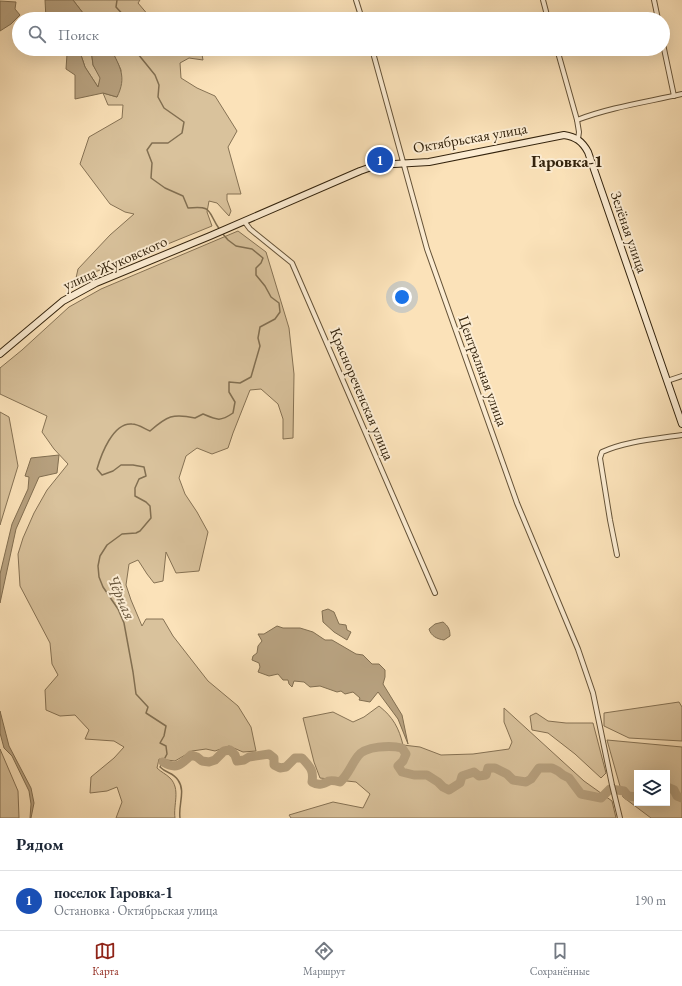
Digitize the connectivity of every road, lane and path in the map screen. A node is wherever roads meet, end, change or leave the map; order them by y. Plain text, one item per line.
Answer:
1 (356, 0) edge
2 (543, 0) edge
3 (654, 0) edge
4 (360, 12) edge
5 (546, 12) edge
6 (657, 12) edge
7 (374, 56) edge
8 (559, 56) edge
9 (666, 56) edge
10 (682, 94) edge
11 (674, 96) junction
12 (577, 120) junction
13 (578, 139) junction
14 (404, 163) junction
15 (244, 221) junction
16 (235, 225) joint
17 (0, 354) edge
18 (682, 376) edge
19 (667, 381) junction
20 (682, 424) edge
21 (682, 435) edge
22 (617, 555) dead end
23 (435, 593) dead end
24 (620, 818) edge

1 - 4 street
2 - 5 street
3 - 6 street
7 - 14 street, Центральная улица
8 - 12 street
9 - 11 street
10 - 11 street
11 - 12 street
12 - 13 street
13 - 14 main road, Октябрьская улица
13 - 19 main road, Зелёная улица
14 - 15 main road, Октябрьская улица
14 - 24 street, Центральная улица
15 - 16 main road, Октябрьская улица
15 - 23 street, Краснореченская улица
16 - 17 main road, улица Жуковского
18 - 19 street
19 - 20 main road, Зелёная улица
21 - 22 street

